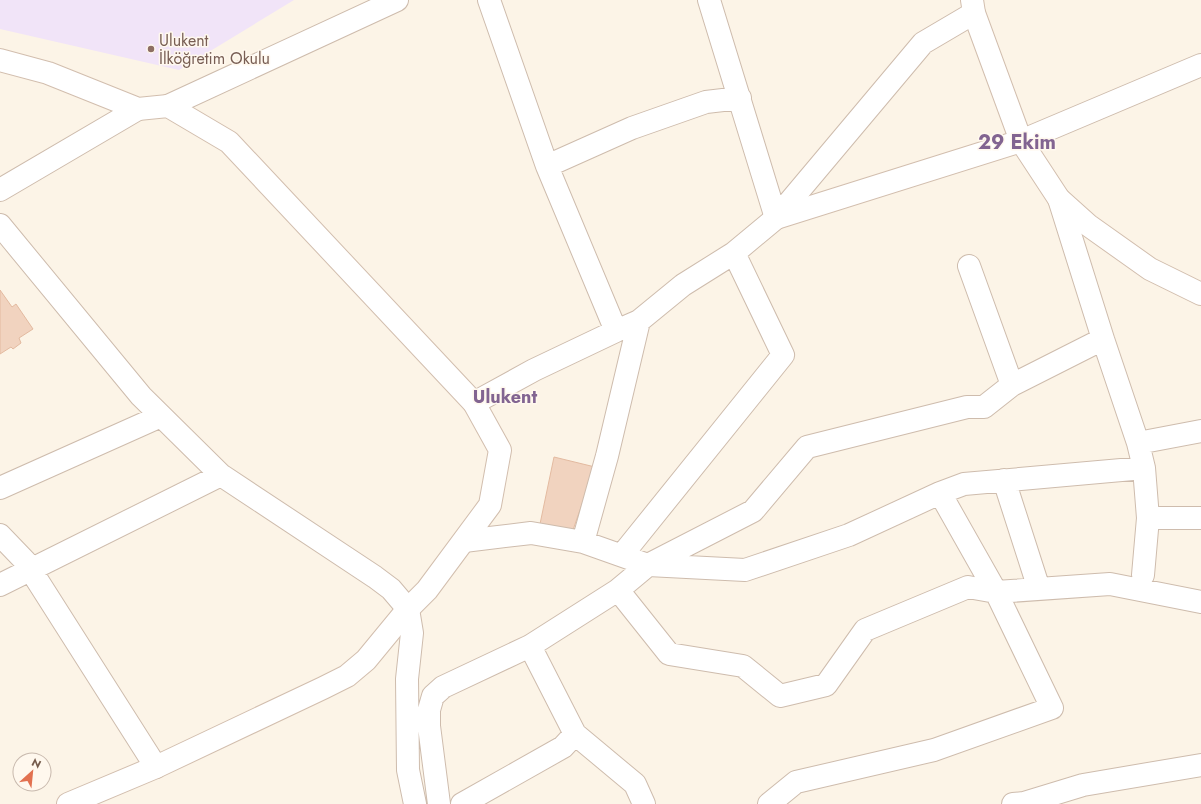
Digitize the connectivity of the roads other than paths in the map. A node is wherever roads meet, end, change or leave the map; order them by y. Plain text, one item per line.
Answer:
1 (397, 0) edge
2 (489, 0) edge
3 (709, 0) edge
4 (973, 7) edge
5 (0, 60) edge
6 (1201, 65) edge
7 (740, 98) junction
8 (168, 106) junction
9 (138, 108) junction
10 (1021, 141) junction
11 (547, 166) junction
12 (0, 190) edge
13 (1059, 199) junction
14 (776, 218) junction
15 (0, 224) edge
16 (734, 253) junction
17 (969, 266) dead end
18 (1201, 294) edge
19 (639, 321) junction
20 (616, 331) junction
21 (1103, 339) junction
22 (1012, 385) junction
23 (474, 402) junction
24 (161, 416) junction
25 (1201, 431) edge
26 (1138, 443) junction
27 (1144, 468) junction
28 (221, 475) junction
29 (1004, 480) junction
30 (0, 488) edge
31 (940, 493) junction
32 (1148, 518) junction
33 (1201, 518) edge
34 (0, 535) edge
35 (464, 541) junction
36 (583, 542) junction
37 (622, 555) junction
38 (648, 565) junction
39 (30, 570) junction
40 (1143, 575) dead end
41 (0, 585) edge
42 (1039, 589) junction
43 (618, 590) junction
44 (996, 592) junction
45 (1201, 602) edge
46 (408, 609) junction
47 (530, 646) junction
48 (576, 734) junction
49 (1201, 765) edge
50 (156, 767) junction
51 (1065, 797) edge
52 (68, 804) edge
53 (415, 804) edge
54 (438, 804) edge
55 (462, 804) edge
56 (644, 804) edge
57 (769, 804) edge
58 (1013, 804) edge

1 - 8 street
2 - 11 street
3 - 7 street
4 - 10 street
4 - 14 street
5 - 9 street
6 - 10 street
7 - 11 street
7 - 14 street
8 - 9 street
8 - 23 street
9 - 12 street
10 - 13 street
10 - 14 street
11 - 20 street
13 - 18 street
13 - 21 street
14 - 16 street
15 - 24 street
16 - 19 street
16 - 37 street
17 - 22 street
19 - 20 street
19 - 36 street
20 - 23 street
21 - 22 street
21 - 26 street
22 - 38 street
23 - 35 street
24 - 28 street
24 - 30 street
25 - 26 street
26 - 27 street
27 - 29 street
27 - 32 street
28 - 39 street
28 - 46 street
29 - 31 street
29 - 42 street
31 - 38 street
31 - 44 street
32 - 33 street
32 - 40 street
34 - 39 street
35 - 36 street
35 - 46 street
36 - 37 street
37 - 38 street
38 - 43 street
39 - 41 street
39 - 50 street
42 - 44 street
42 - 45 street
43 - 44 street
43 - 47 street
44 - 57 street
46 - 50 street
46 - 53 street
47 - 48 street
47 - 54 street
48 - 55 street
48 - 56 street
49 - 51 street
50 - 52 street
51 - 58 street

